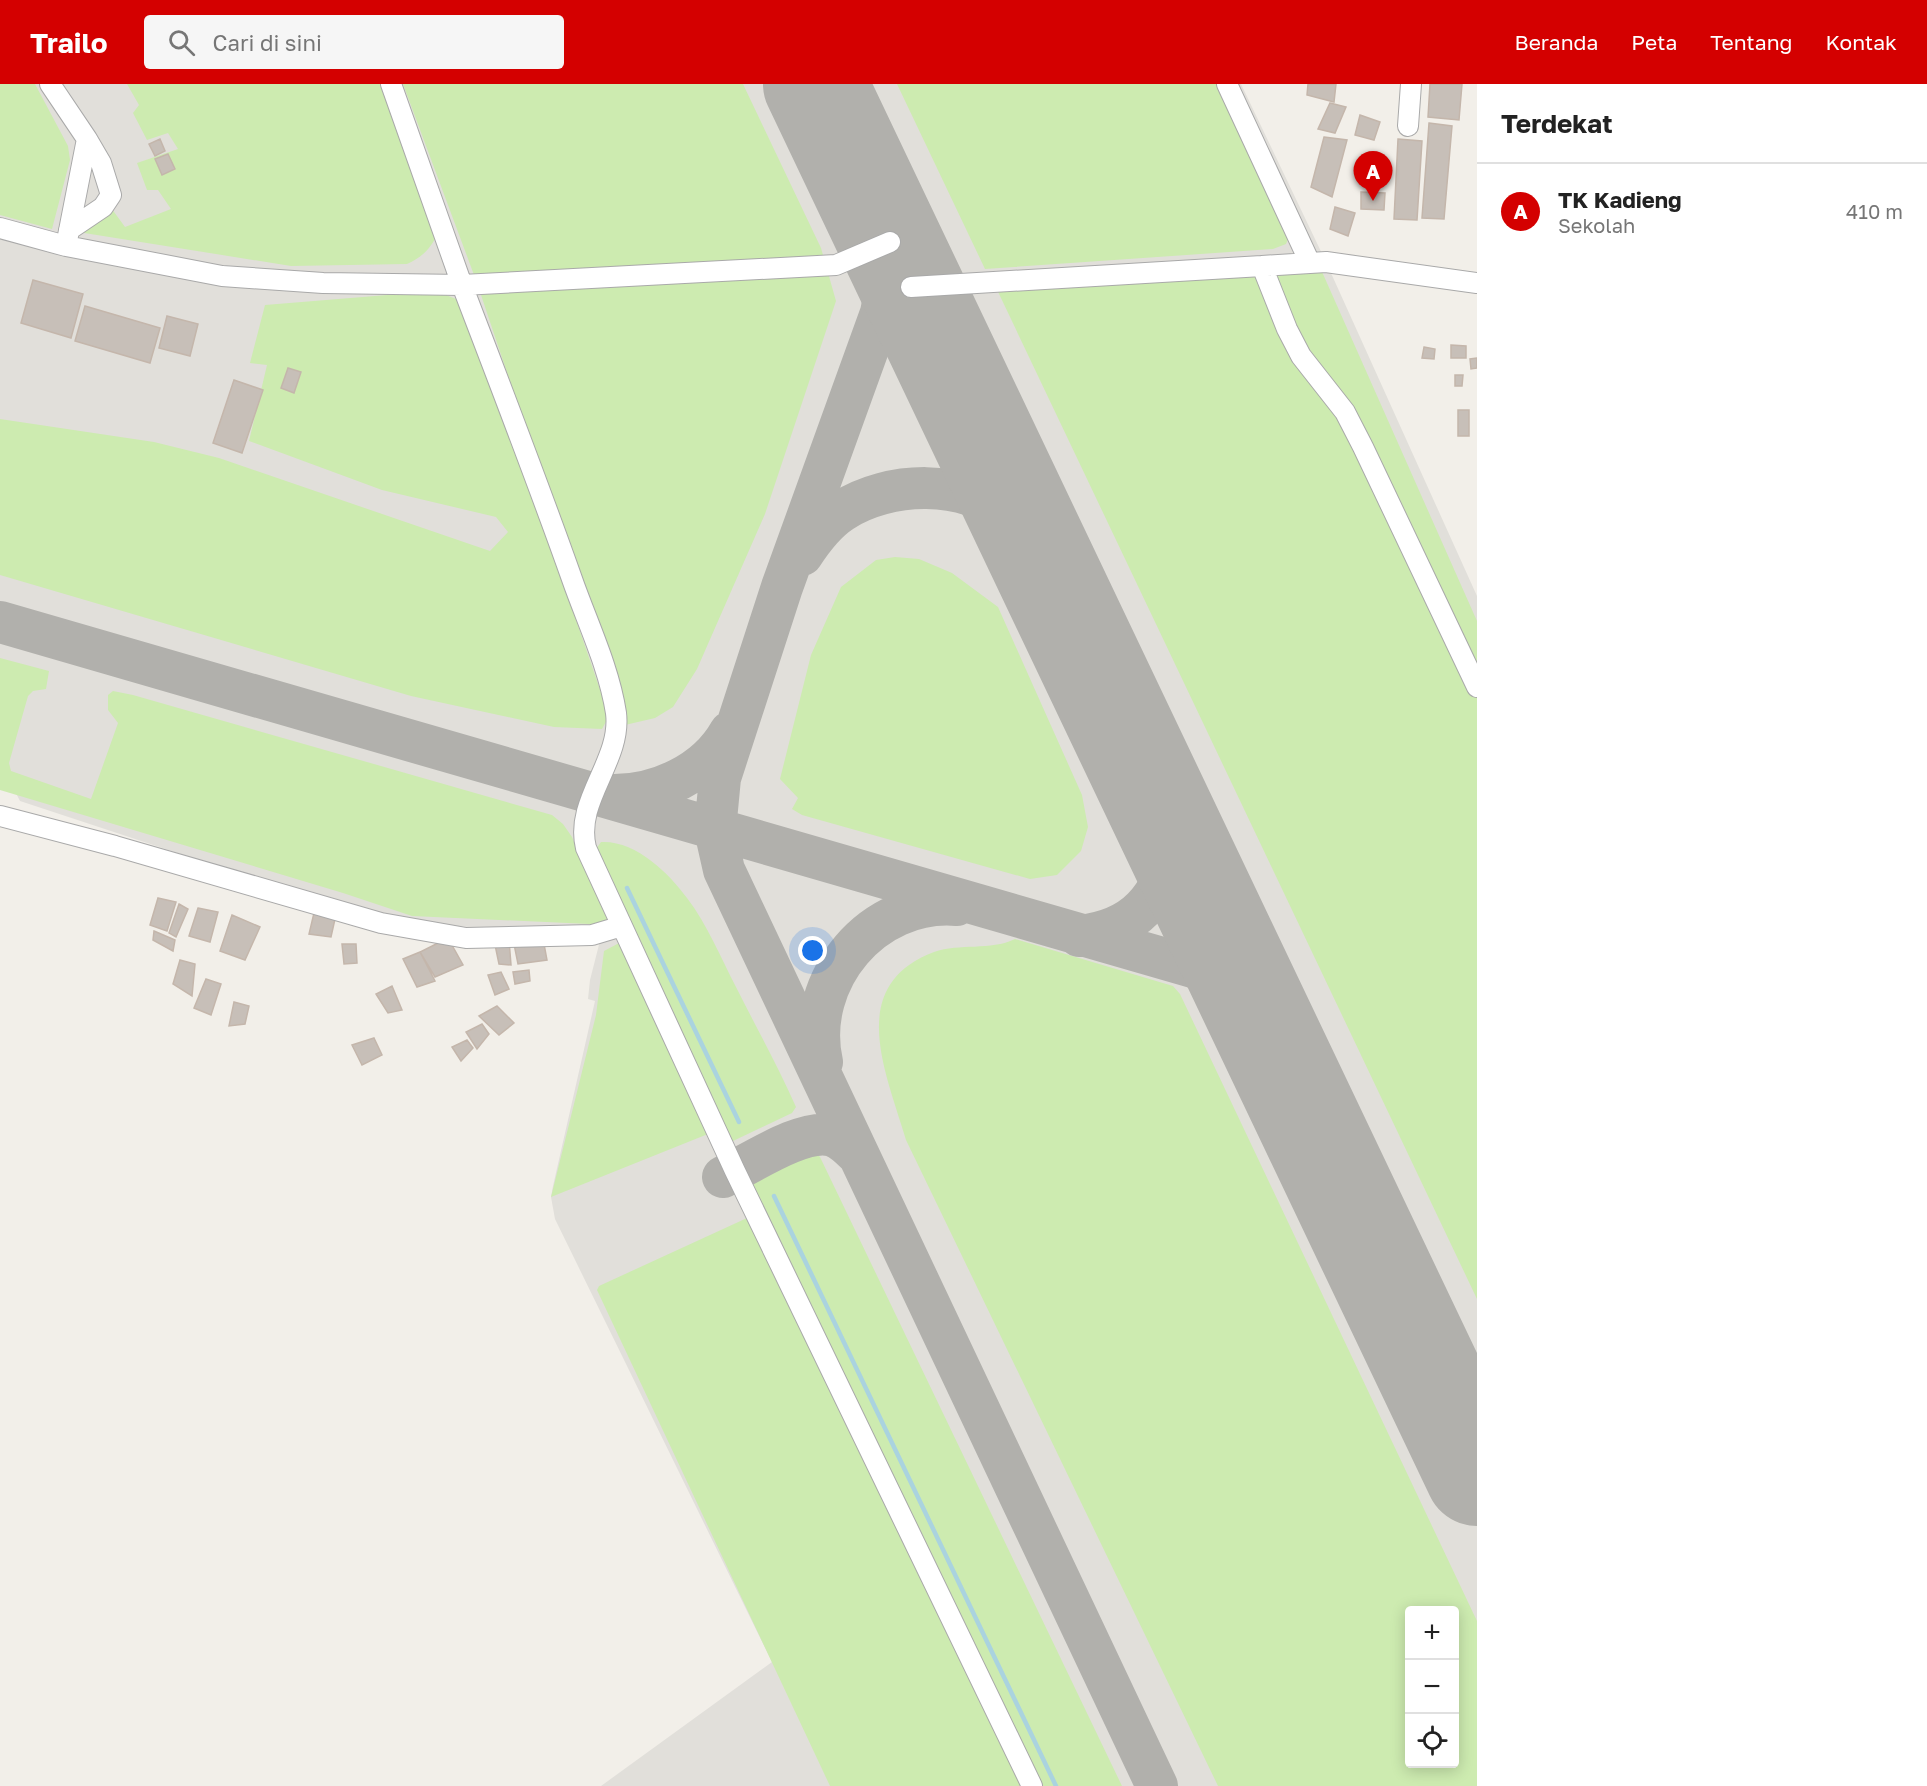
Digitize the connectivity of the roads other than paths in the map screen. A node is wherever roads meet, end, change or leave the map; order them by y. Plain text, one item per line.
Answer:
1 (50, 84) edge
2 (392, 84) edge
3 (1227, 84) edge
4 (1411, 84) edge
5 (1408, 126) dead end
6 (87, 139) junction
7 (0, 228) edge
8 (68, 238) junction
9 (890, 242) dead end
10 (1310, 263) junction
11 (1262, 266) junction
12 (1477, 283) edge
13 (462, 285) junction
14 (911, 287) dead end
15 (1477, 687) edge
16 (0, 816) edge
17 (622, 926) junction
18 (1032, 1786) edge

1 - 6 street
2 - 13 street
3 - 10 street
4 - 5 street
6 - 8 street
6 - 8 street
7 - 8 street
8 - 13 street
9 - 13 street
10 - 11 street
10 - 12 street
11 - 14 street
11 - 15 street
13 - 17 street
16 - 17 street
17 - 18 street

